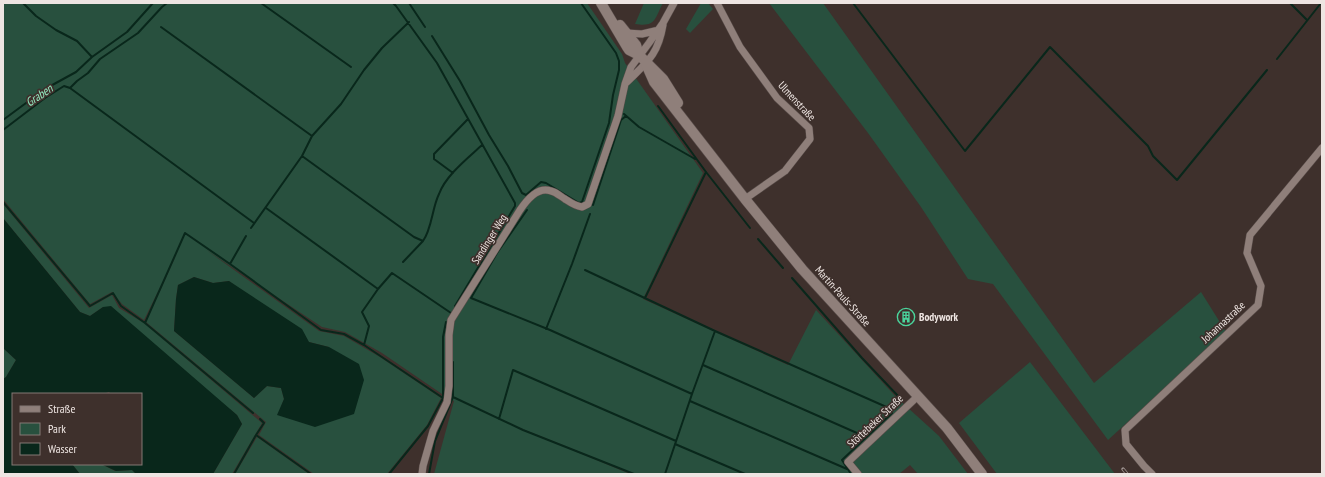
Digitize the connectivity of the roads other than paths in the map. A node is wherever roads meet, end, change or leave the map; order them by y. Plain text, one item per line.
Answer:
1 (602, 3) edge
2 (674, 3) edge
3 (717, 3) edge
4 (661, 26) junction
5 (626, 33) junction
6 (639, 55) junction
7 (646, 64) junction
8 (625, 84) junction
9 (1322, 148) edge
10 (745, 199) junction
11 (918, 396) junction
12 (422, 474) edge
13 (858, 474) edge
14 (982, 474) edge
15 (1152, 474) edge

1 - 5 street, Martin-Pauls-Straße
1 - 6 street, Martin-Pauls-Straße
2 - 4 street
3 - 10 street, Ulmenstraße
4 - 5 street
4 - 6 street, Sandinger Weg
4 - 7 street
5 - 6 street, Martin-Pauls-Straße
6 - 7 street, Martin-Pauls-Straße
6 - 8 street, Sandinger Weg
7 - 8 street
7 - 10 street, Martin-Pauls-Straße
8 - 12 street, Sandinger Weg
9 - 15 street, Johannastraße
10 - 11 street, Martin-Pauls-Straße
11 - 13 street, Störtebeker Straße
11 - 14 street, Martin-Pauls-Straße

